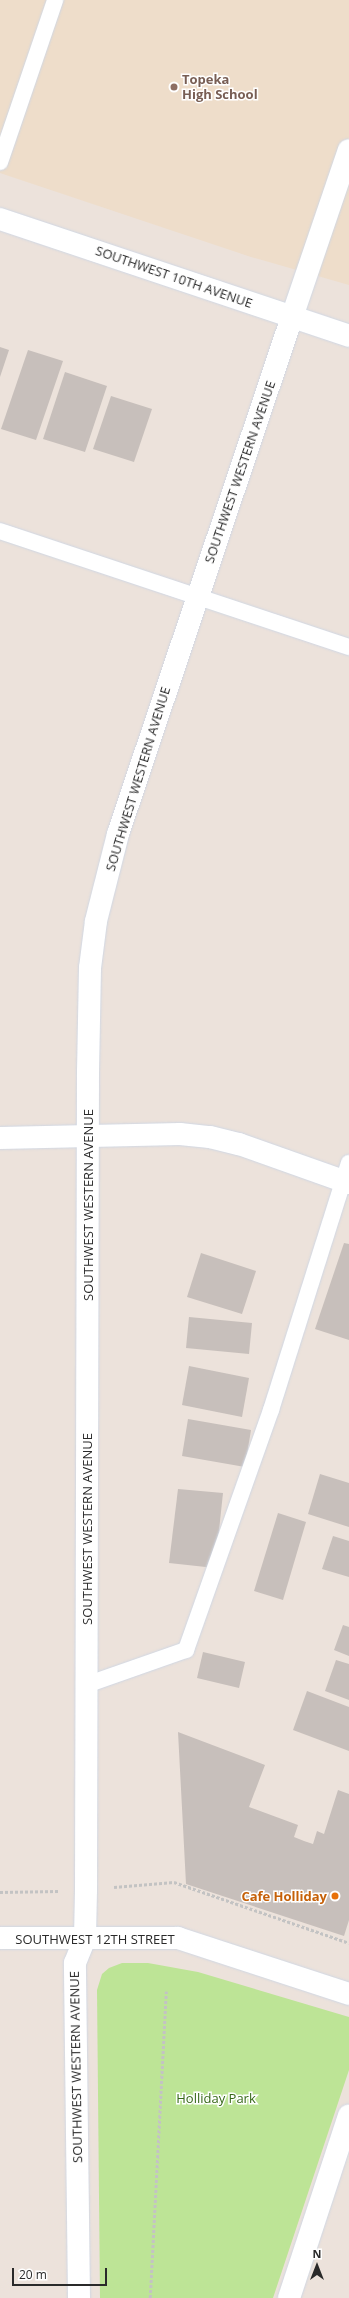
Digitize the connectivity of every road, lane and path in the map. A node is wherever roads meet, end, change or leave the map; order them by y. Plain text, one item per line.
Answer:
1 (55, 0) edge
2 (349, 150) edge
3 (0, 162) edge
4 (0, 219) edge
5 (292, 317) junction
6 (349, 336) edge
7 (0, 531) edge
8 (197, 596) junction
9 (349, 647) edge
10 (89, 1136) junction
11 (0, 1138) edge
12 (347, 1176) edge
13 (86, 1685) junction
14 (86, 1890) junction
15 (0, 1892) edge
16 (0, 1938) edge
17 (85, 1938) junction
18 (349, 1943) edge
19 (166, 1990) dead end
20 (349, 1994) edge
21 (349, 2116) edge
22 (79, 2298) edge
23 (150, 2298) edge
24 (289, 2298) edge

1 - 3 lane
2 - 5 street, SOUTHWEST WESTERN AVENUE
4 - 5 street, SOUTHWEST 10TH AVENUE
5 - 6 street, SOUTHWEST 10TH AVENUE
5 - 8 street, SOUTHWEST WESTERN AVENUE
7 - 8 lane
8 - 9 lane
8 - 10 street, SOUTHWEST WESTERN AVENUE
10 - 11 street
10 - 12 street
10 - 13 street, SOUTHWEST WESTERN AVENUE
12 - 13 lane
13 - 14 street, SOUTHWEST WESTERN AVENUE
14 - 15 path
14 - 17 street, SOUTHWEST WESTERN AVENUE
14 - 18 path
16 - 17 street, SOUTHWEST 12TH STREET
17 - 20 street, SOUTHWEST 12TH STREET
17 - 22 street, SOUTHWEST WESTERN AVENUE
19 - 23 path
21 - 24 street

